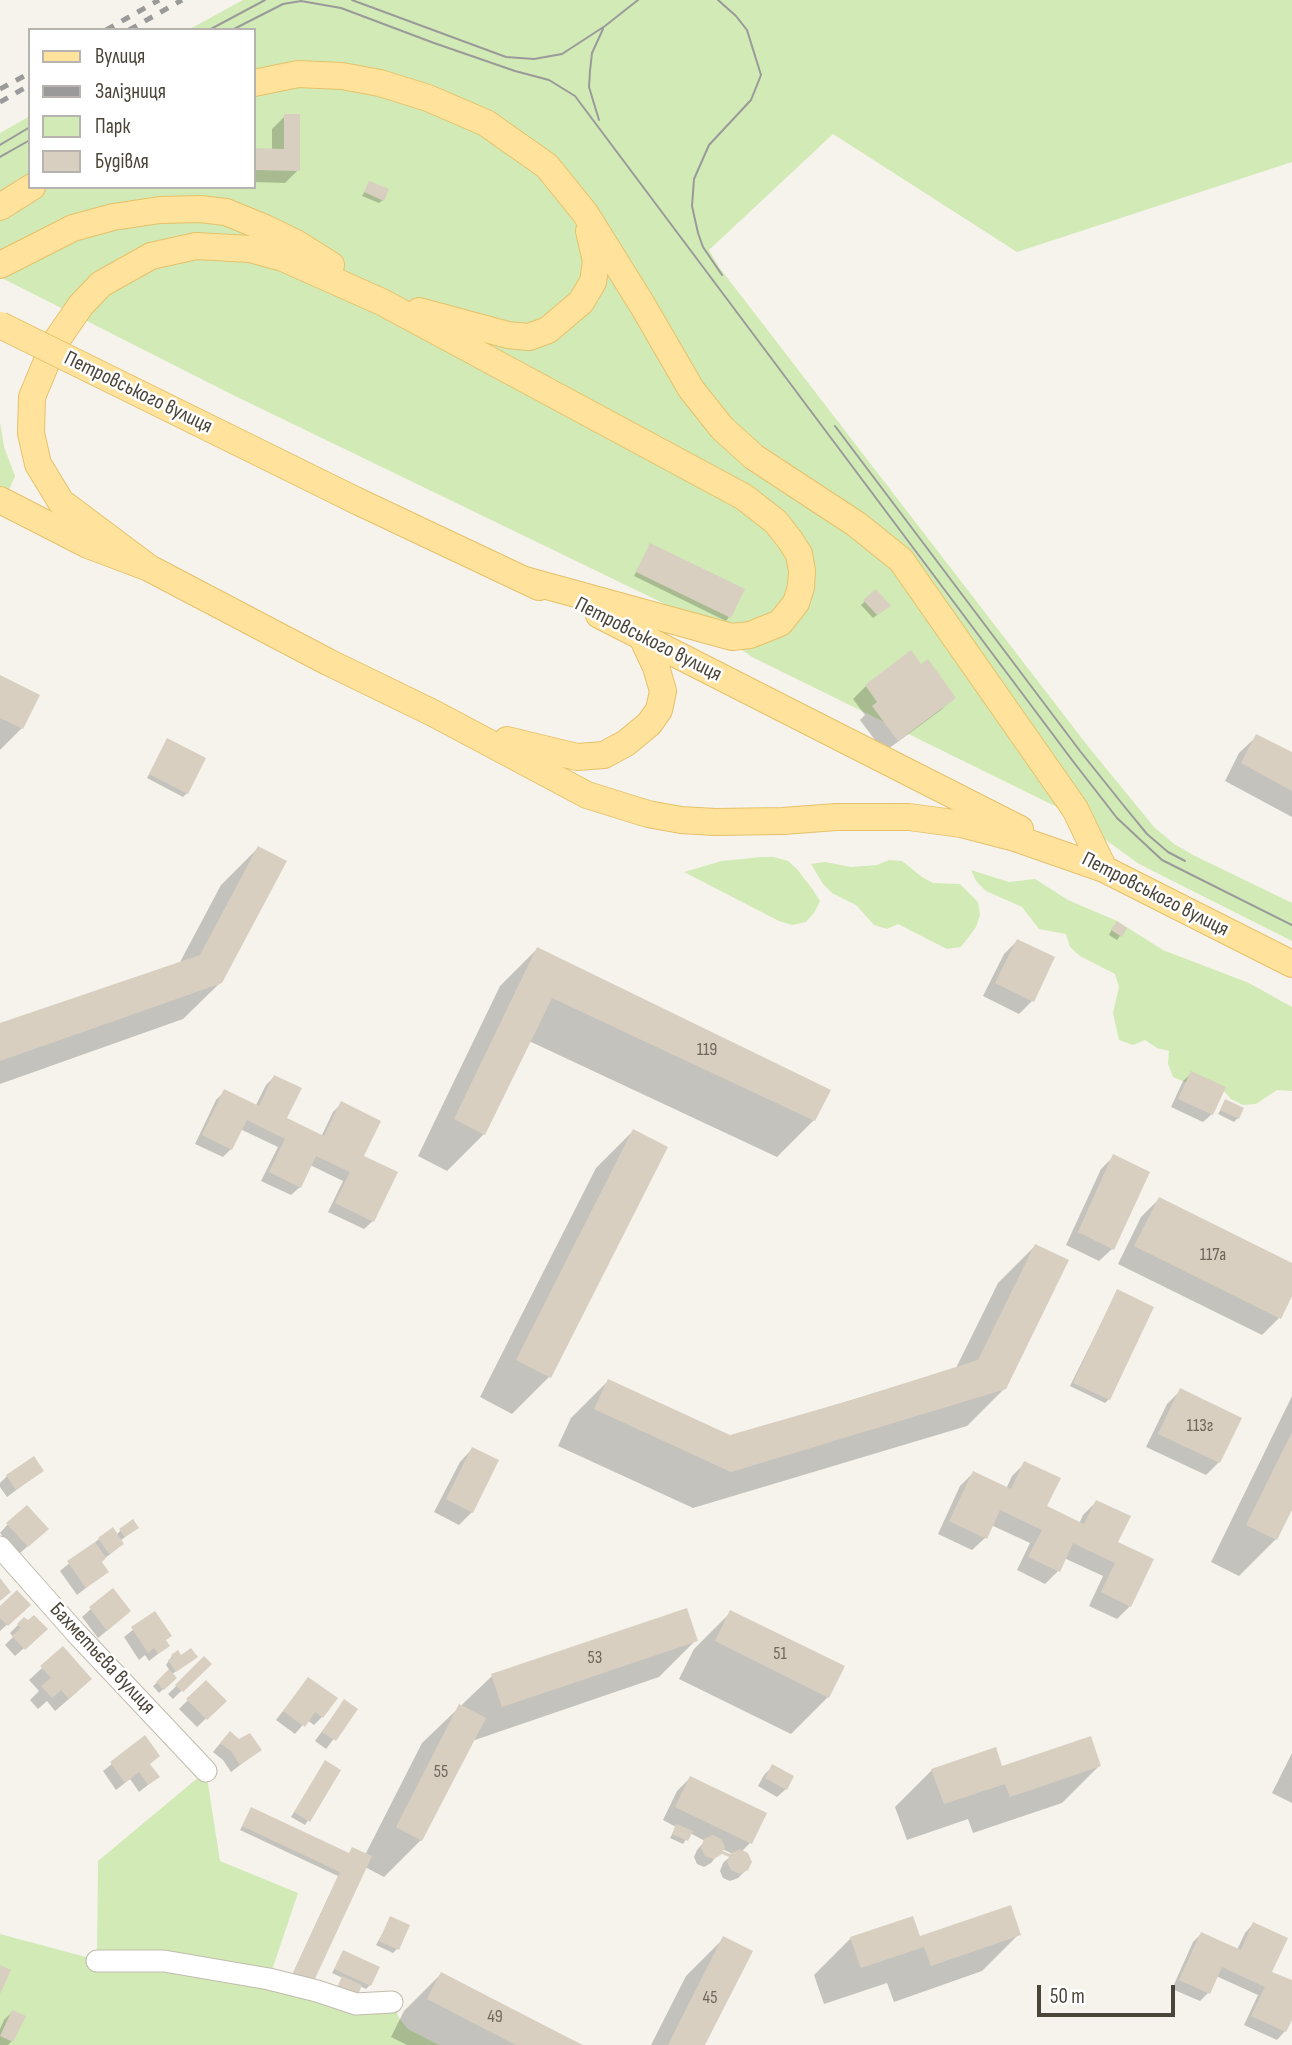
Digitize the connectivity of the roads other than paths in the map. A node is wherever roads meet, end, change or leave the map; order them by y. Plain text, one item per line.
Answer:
1 (256, 83) edge
2 (29, 189) edge
3 (0, 207) edge
4 (584, 213) junction
5 (0, 265) edge
6 (382, 302) junction
7 (0, 326) edge
8 (0, 500) edge
9 (149, 568) junction
10 (525, 580) junction
11 (641, 635) junction
12 (433, 713) junction
13 (1104, 869) junction
14 (1292, 964) edge
15 (0, 1547) edge
16 (206, 1771) dead end
17 (97, 1961) dead end
18 (392, 2002) dead end

1 - 4 main road
2 - 3 main road
4 - 6 main road
4 - 13 main road
5 - 6 main road
6 - 9 main road
6 - 10 main road
7 - 10 main road, Петровського вулиця, bridge
8 - 9 main road
9 - 12 main road
10 - 11 main road, Петровського вулиця
11 - 12 main road
11 - 13 main road, Петровського вулиця
12 - 13 main road
13 - 14 main road, Петровського вулиця
15 - 16 street, Бахметьєва вулиця
17 - 18 street

